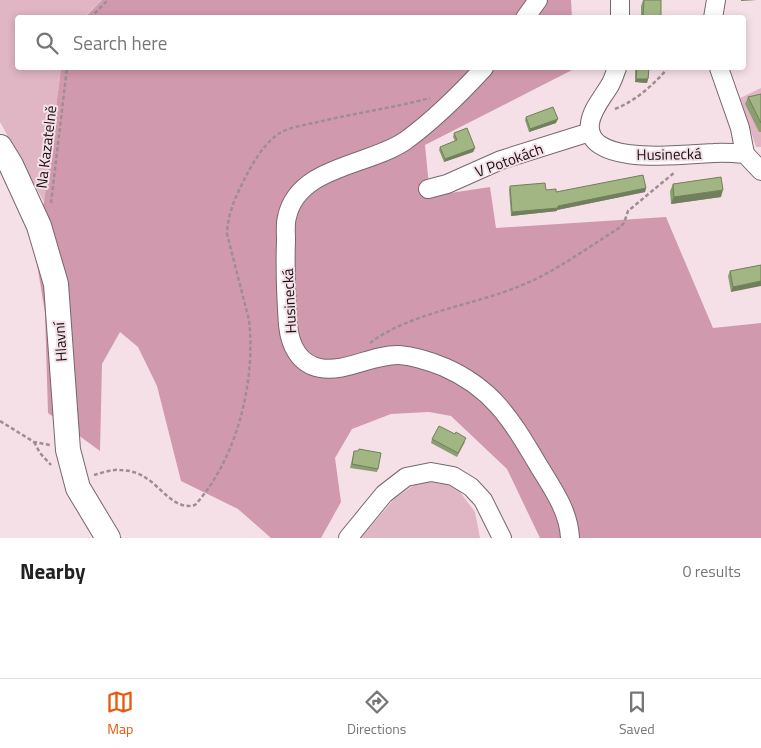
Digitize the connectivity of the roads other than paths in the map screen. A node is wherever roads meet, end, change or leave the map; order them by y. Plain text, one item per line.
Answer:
1 (538, 0) edge
2 (620, 0) edge
3 (716, 0) edge
4 (527, 15) edge
5 (620, 15) edge
6 (714, 15) edge
7 (482, 70) edge
8 (616, 70) edge
9 (720, 70) edge
10 (590, 132) junction
11 (0, 147) edge
12 (745, 154) junction
13 (761, 171) edge
14 (428, 189) dead end
15 (108, 538) edge
16 (348, 538) edge
17 (502, 538) edge
18 (570, 538) edge

1 - 4 street
2 - 5 street
3 - 6 street
7 - 18 street, Husinecká
8 - 10 street
9 - 12 street
10 - 12 street, Husinecká
10 - 14 street, V Potokách
11 - 15 street, Hlavní
12 - 13 street
16 - 17 street

